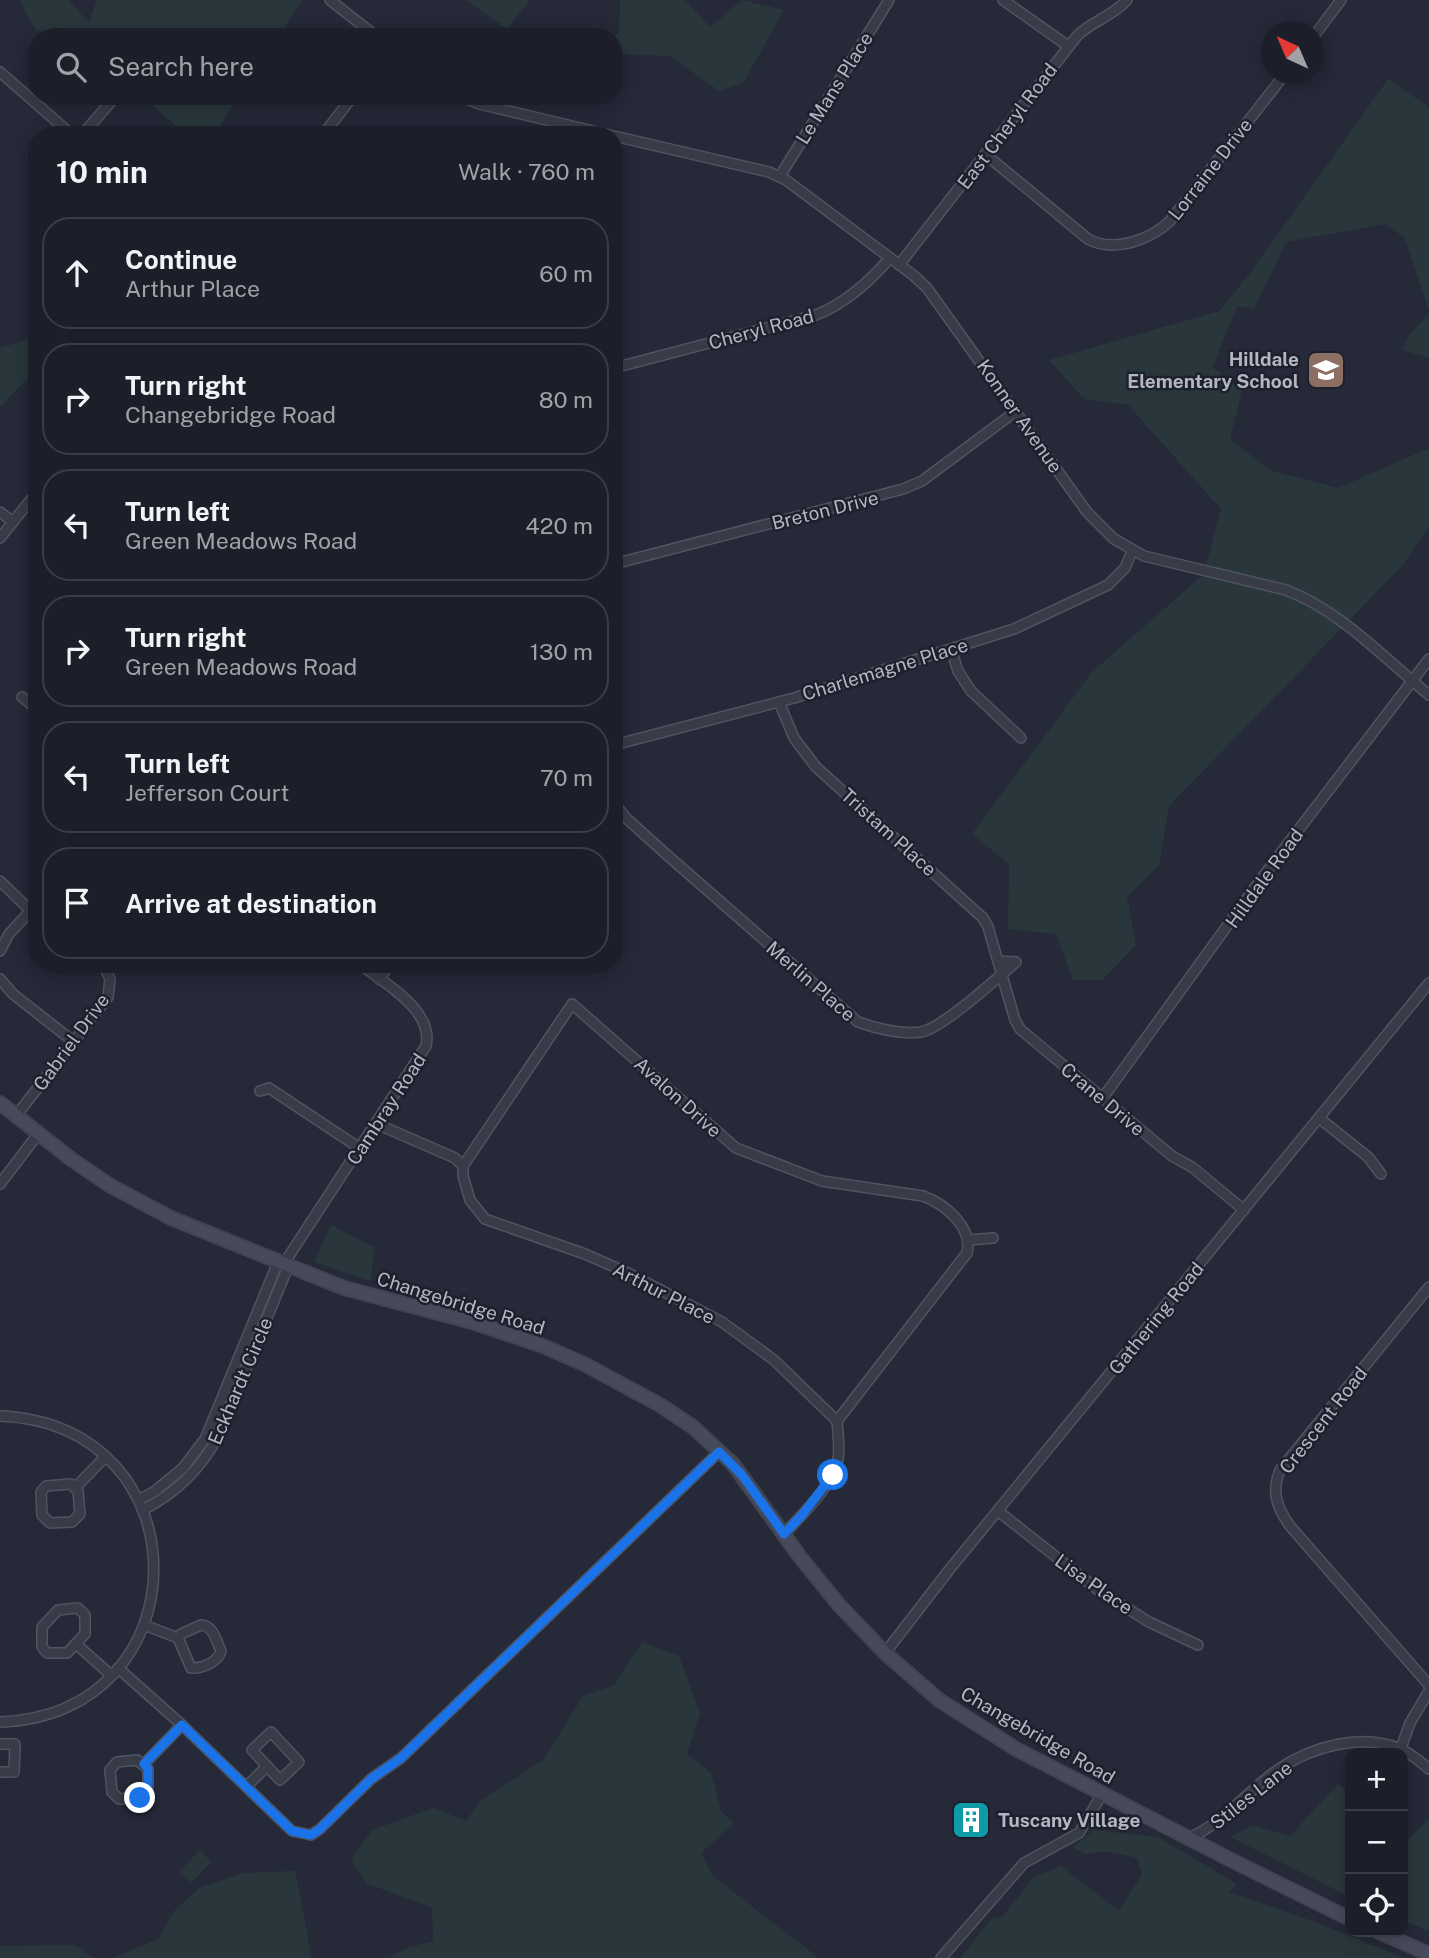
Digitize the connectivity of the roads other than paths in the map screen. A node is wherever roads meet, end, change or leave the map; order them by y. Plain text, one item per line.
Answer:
1 (330, 0) edge
2 (889, 0) edge
3 (1003, 0) edge
4 (1127, 0) edge
5 (1341, 0) edge
6 (1324, 23) edge
7 (366, 28) edge
8 (1068, 46) junction
9 (0, 72) edge
10 (1277, 84) edge
11 (28, 96) edge
12 (38, 105) edge
13 (108, 105) edge
14 (345, 105) edge
15 (483, 105) edge
16 (62, 126) edge
17 (90, 126) edge
18 (330, 126) edge
19 (573, 126) edge
20 (623, 138) edge
21 (985, 154) junction
22 (780, 176) junction
23 (890, 258) junction
24 (899, 265) junction
25 (623, 366) edge
26 (1016, 411) junction
27 (28, 503) edge
28 (0, 512) edge
29 (13, 522) junction
30 (0, 538) edge
31 (1132, 551) junction
32 (623, 562) edge
33 (951, 649) junction
34 (1429, 659) edge
35 (1412, 681) junction
36 (1429, 695) edge
37 (22, 697) dead end
38 (28, 702) edge
39 (779, 702) junction
40 (1021, 738) dead end
41 (623, 743) edge
42 (623, 814) edge
43 (0, 881) edge
44 (28, 909) edge
45 (28, 917) edge
46 (0, 951) edge
47 (998, 961) junction
48 (107, 973) edge
49 (371, 973) edge
50 (383, 973) edge
51 (1001, 974) junction
52 (0, 979) edge
53 (379, 979) junction
54 (1429, 983) edge
55 (74, 1042) junction
56 (260, 1091) dead end
57 (1102, 1099) junction
58 (0, 1103) edge
59 (16, 1116) junction
60 (1319, 1118) junction
61 (377, 1124) junction
62 (38, 1134) junction
63 (360, 1149) junction
64 (463, 1166) junction
65 (1381, 1174) dead end
66 (0, 1184) edge
67 (1244, 1210) junction
68 (993, 1238) dead end
69 (968, 1240) junction
70 (283, 1265) junction
71 (1429, 1287) edge
72 (0, 1416) edge
73 (837, 1421) junction
74 (719, 1452) junction
75 (106, 1457) junction
76 (75, 1488) junction
77 (141, 1505) junction
78 (998, 1511) junction
79 (784, 1534) junction
80 (144, 1625) junction
81 (178, 1638) junction
82 (76, 1644) junction
83 (1198, 1645) dead end
84 (884, 1653) junction
85 (114, 1672) junction
86 (1429, 1685) edge
87 (1429, 1691) edge
88 (0, 1722) edge
89 (182, 1725) junction
90 (0, 1744) edge
91 (1401, 1748) joint
92 (1408, 1753) edge
93 (144, 1764) junction
94 (267, 1766) junction
95 (1429, 1769) edge
96 (0, 1772) edge
97 (247, 1786) junction
98 (1102, 1794) junction
99 (1189, 1838) junction
100 (1345, 1916) edge
101 (1390, 1937) edge
102 (1429, 1954) edge
103 (941, 1958) edge

1 - 7 street
2 - 22 street, Le Mans Place
3 - 8 street
4 - 8 street, East Cheryl Road
5 - 6 street
8 - 21 street, East Cheryl Road
9 - 11 street
10 - 21 street, Lorraine Drive
12 - 16 street
13 - 17 street
14 - 18 street
15 - 19 street, Konner Avenue
20 - 22 street, Konner Avenue
21 - 24 street, East Cheryl Road
22 - 23 street, Konner Avenue
23 - 24 street, Konner Avenue
23 - 25 street, Cheryl Road
24 - 26 street, Konner Avenue
26 - 31 street, Konner Avenue
26 - 32 street, Breton Drive
27 - 29 street
28 - 29 street
29 - 30 street
31 - 33 street, Charlemagne Place
31 - 35 street, Konner Avenue
33 - 39 street, Charlemagne Place
33 - 40 street
34 - 35 street, Hilldale Road
35 - 36 street, Konner Avenue
35 - 57 street, Hilldale Road
37 - 38 street
39 - 41 street, Charlemagne Place
39 - 47 street, Tristam Place
42 - 51 street, Merlin Place
43 - 44 street
45 - 46 street
47 - 51 street, Crane Drive
47 - 51 street
48 - 55 street, Gabriel Drive
49 - 53 street, Cambray Road
50 - 53 street
51 - 57 street, Crane Drive
52 - 55 street
53 - 61 street, Cambray Road
54 - 60 street, Gathering Road
55 - 59 street, Gabriel Drive
56 - 63 street
57 - 67 street, Crane Drive
58 - 59 main road, Changebridge Road
59 - 62 main road, Changebridge Road
60 - 65 street
60 - 67 street, Gathering Road
61 - 63 street, Cambray Road
61 - 64 street
62 - 66 street
62 - 70 main road, Changebridge Road
63 - 70 street, Cambray Road
64 - 69 street, Avalon Drive
64 - 73 street, Arthur Place
67 - 78 street, Gathering Road
68 - 69 street
69 - 73 street
70 - 74 main road, Changebridge Road
70 - 77 street, Eckhardt Circle
71 - 86 street, Crescent Road
72 - 75 street
73 - 79 street
74 - 79 main road, Changebridge Road
74 - 97 street
75 - 76 street
75 - 77 street
76 - 76 street
77 - 80 street
78 - 83 street, Lisa Place
78 - 84 street, Gathering Road
79 - 84 main road, Changebridge Road
80 - 81 street
80 - 85 street
81 - 81 street
82 - 82 street
82 - 85 street
84 - 98 main road, Changebridge Road
85 - 88 street
85 - 89 street
87 - 91 street
89 - 93 street
89 - 97 street
90 - 96 street
91 - 99 street, Stiles Lane
92 - 95 street, Stiles Lane
93 - 93 street
94 - 94 street
94 - 97 street
98 - 99 main road, Changebridge Road
98 - 103 street
99 - 100 main road, Changebridge Road
101 - 102 main road

